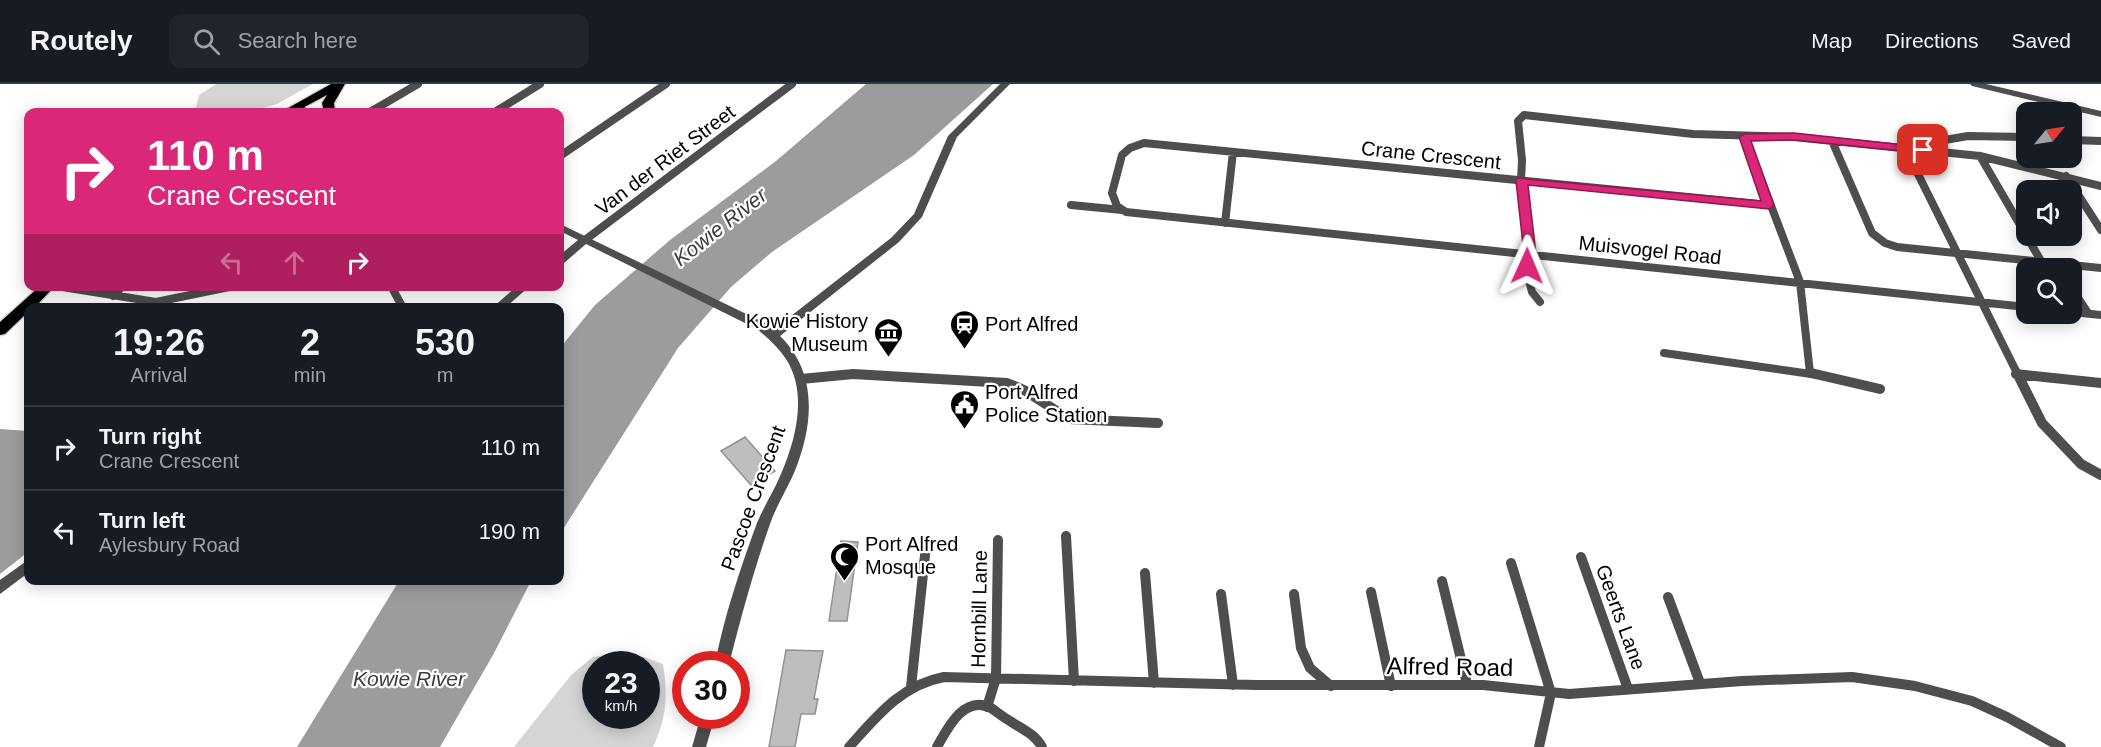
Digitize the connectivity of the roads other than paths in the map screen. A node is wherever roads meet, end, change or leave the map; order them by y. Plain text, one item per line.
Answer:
1 (339, 84) edge
2 (418, 84) edge
3 (540, 84) edge
4 (666, 84) edge
5 (792, 84) edge
6 (1005, 84) edge
7 (1975, 84) edge
8 (296, 108) edge
9 (329, 108) edge
10 (377, 108) edge
11 (501, 108) edge
12 (2101, 114) edge
13 (2016, 136) edge
14 (1745, 137) junction
15 (1943, 139) junction
16 (2082, 140) edge
17 (1832, 141) junction
18 (2101, 141) edge
19 (1905, 148) junction
20 (1233, 152) junction
21 (564, 153) edge
22 (1958, 154) junction
23 (1980, 156) junction
24 (2066, 176) junction
25 (1521, 181) junction
26 (2101, 186) edge
27 (1071, 205) dead end
28 (1769, 205) junction
29 (1124, 211) junction
30 (1225, 223) junction
31 (564, 229) edge
32 (2101, 230) edge
33 (585, 240) junction
34 (1956, 253) junction
35 (1530, 254) junction
36 (564, 257) edge
37 (2039, 258) edge
38 (2016, 259) edge
39 (2082, 267) edge
40 (2101, 268) edge
41 (1800, 282) junction
42 (43, 291) edge
43 (84, 291) edge
44 (118, 291) edge
45 (210, 291) edge
46 (519, 291) edge
47 (113, 296) junction
48 (1540, 302) dead end
49 (30, 303) edge
50 (503, 303) edge
51 (1982, 303) junction
52 (2082, 304) edge
53 (2016, 306) edge
54 (24, 308) edge
55 (2082, 313) edge
56 (2088, 313) junction
57 (2101, 315) edge
58 (0, 330) edge
59 (773, 336) junction
60 (1664, 353) dead end
61 (1810, 374) junction
62 (2016, 374) junction
63 (801, 379) junction
64 (2101, 383) edge
65 (1880, 389) dead end
66 (1158, 423) dead end
67 (2098, 474) edge
68 (1066, 536) dead end
69 (998, 540) dead end
70 (925, 555) dead end
71 (1581, 557) dead end
72 (1511, 563) dead end
73 (24, 569) edge
74 (1145, 573) dead end
75 (1442, 580) dead end
76 (0, 588) edge
77 (1371, 592) dead end
78 (1221, 594) dead end
79 (1294, 594) dead end
80 (1668, 597) dead end
81 (726, 651) edge
82 (996, 678) junction
83 (1074, 681) junction
84 (1154, 683) junction
85 (1700, 683) junction
86 (1467, 684) junction
87 (1233, 685) junction
88 (1331, 686) junction
89 (1391, 686) junction
90 (911, 687) junction
91 (1628, 689) junction
92 (1551, 693) junction
93 (987, 707) junction
94 (704, 729) edge
95 (699, 747) edge
96 (849, 747) edge
97 (937, 747) edge
98 (1042, 747) edge
99 (1539, 747) edge
100 (2061, 747) edge

1 - 8 main road
1 - 9 main road
2 - 10 street
3 - 11 street
4 - 21 street
5 - 33 street, Van der Riet Street
6 - 59 street
7 - 12 street
13 - 15 street
14 - 17 street
14 - 25 street
14 - 28 street
15 - 19 street
15 - 22 street
16 - 18 street
17 - 19 street
17 - 34 street
19 - 22 street
19 - 34 street
20 - 25 street, Crane Crescent
20 - 29 street, Crane Crescent
20 - 30 street
22 - 23 street
23 - 24 street
23 - 37 street
24 - 26 street
24 - 32 street
25 - 28 street, Crane Crescent
25 - 35 street
27 - 29 street, Muisvogel Road
28 - 41 street
29 - 30 street, Muisvogel Road
30 - 35 street, Muisvogel Road
31 - 33 street, Pascoe Crescent
33 - 36 street
33 - 59 street, Pascoe Crescent
34 - 38 street
34 - 51 street
35 - 41 street, Muisvogel Road
35 - 48 street
39 - 40 street
41 - 51 street, Muisvogel Road
41 - 61 street
42 - 49 main road
43 - 47 street
44 - 47 street
45 - 47 street
46 - 50 street
51 - 53 street, Muisvogel Road
51 - 62 street
52 - 56 street
54 - 58 main road
55 - 56 street
56 - 57 street
59 - 63 street, Pascoe Crescent
60 - 61 street
61 - 65 street
62 - 64 street
62 - 67 street
63 - 66 street
63 - 81 street, Pascoe Crescent
68 - 83 street
69 - 82 street, Hornbill Lane
70 - 90 street
71 - 91 street, Geerts Lane
72 - 92 street
73 - 76 street
74 - 84 street
75 - 86 street
77 - 89 street
78 - 87 street
79 - 88 street
80 - 85 street
82 - 83 street, Alfred Road
82 - 90 street, Alfred Road
82 - 93 street, Hornbill Lane
83 - 84 street, Alfred Road
84 - 87 street, Alfred Road
85 - 91 street, Alfred Road
85 - 100 street, Alfred Road
86 - 89 street, Alfred Road
86 - 92 street, Alfred Road
87 - 88 street, Alfred Road
88 - 89 street, Alfred Road
90 - 96 street, Alfred Road
91 - 92 street, Alfred Road
92 - 99 street
93 - 97 street
93 - 98 street
94 - 95 street

